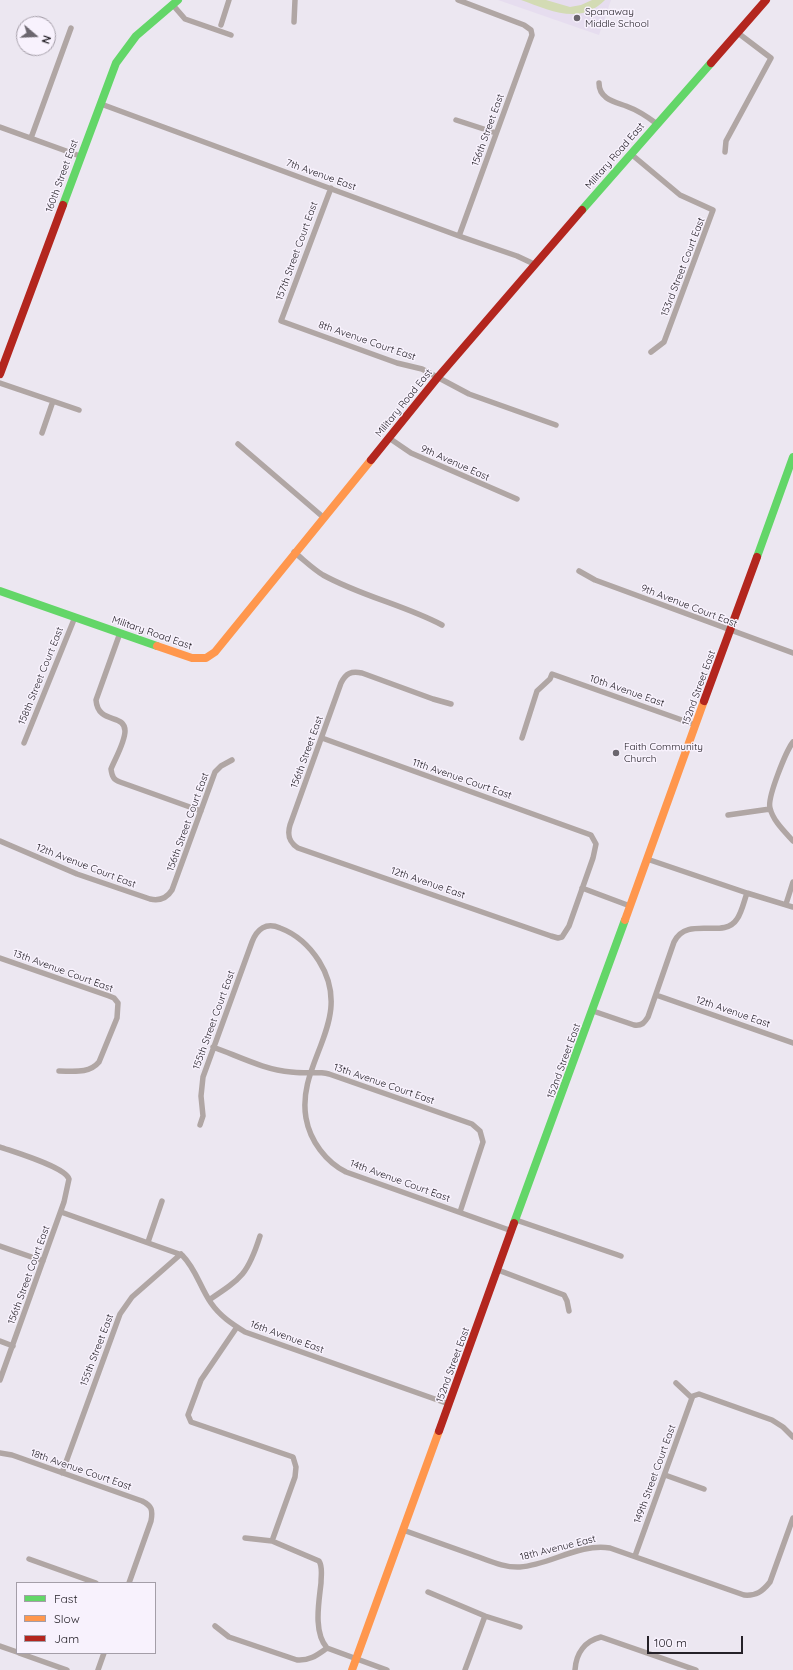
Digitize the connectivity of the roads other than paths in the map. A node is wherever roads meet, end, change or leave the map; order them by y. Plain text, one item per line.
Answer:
1 (229, 0) edge
2 (295, 0) edge
3 (458, 0) edge
4 (766, 0) edge
5 (175, 2) edge
6 (294, 22) dead end
7 (221, 25) dead end
8 (71, 28) dead end
9 (738, 33) junction
10 (231, 36) dead end
11 (599, 84) dead end
12 (101, 104) junction
13 (456, 120) dead end
14 (657, 124) junction
15 (0, 127) edge
16 (496, 133) junction
17 (31, 138) junction
18 (724, 152) dead end
19 (631, 154) junction
20 (80, 156) junction
21 (331, 188) junction
22 (459, 236) junction
23 (534, 264) junction
24 (281, 321) joint
25 (651, 352) dead end
26 (0, 374) edge
27 (438, 377) junction
28 (0, 383) edge
29 (53, 401) junction
30 (79, 410) dead end
31 (556, 425) dead end
32 (42, 434) dead end
33 (389, 438) junction
34 (238, 444) dead end
35 (793, 458) edge
36 (517, 499) dead end
37 (323, 517) junction
38 (294, 552) junction
39 (579, 572) dead end
40 (0, 591) edge
41 (75, 617) junction
42 (442, 625) dead end
43 (730, 630) junction
44 (120, 633) junction
45 (793, 653) edge
46 (452, 704) dead end
47 (696, 725) junction
48 (322, 738) junction
49 (522, 738) dead end
50 (793, 742) edge
51 (24, 743) dead end
52 (232, 760) dead end
53 (770, 809) junction
54 (201, 811) junction
55 (728, 815) dead end
56 (0, 841) edge
57 (290, 841) joint
58 (793, 841) edge
59 (647, 860) junction
60 (793, 882) edge
61 (582, 888) junction
62 (747, 893) junction
63 (167, 896) joint
64 (786, 904) junction
65 (630, 906) junction
66 (793, 907) edge
67 (264, 927) joint
68 (0, 958) edge
69 (656, 995) junction
70 (593, 1011) junction
71 (793, 1043) edge
72 (213, 1047) junction
73 (59, 1071) dead end
74 (312, 1072) junction
75 (200, 1125) dead end
76 (0, 1147) edge
77 (162, 1201) dead end
78 (61, 1212) junction
79 (460, 1212) junction
80 (516, 1220) junction
81 (512, 1231) junction
82 (260, 1236) dead end
83 (148, 1242) junction
84 (0, 1246) edge
85 (181, 1254) junction
86 (622, 1256) dead end
87 (43, 1261) junction
88 (498, 1270) junction
89 (210, 1300) junction
90 (569, 1311) dead end
91 (237, 1327) junction
92 (0, 1341) edge
93 (13, 1346) junction
94 (0, 1380) edge
95 (676, 1383) dead end
96 (692, 1398) junction
97 (449, 1404) junction
98 (793, 1437) edge
99 (0, 1453) edge
100 (62, 1472) junction
101 (665, 1474) junction
102 (704, 1489) dead end
103 (793, 1518) edge
104 (403, 1530) junction
105 (245, 1538) dead end
106 (272, 1541) junction
107 (635, 1556) junction
108 (29, 1559) dead end
109 (93, 1582) edge
110 (129, 1582) edge
111 (428, 1592) dead end
112 (485, 1616) junction
113 (215, 1626) dead end
114 (520, 1627) dead end
115 (0, 1646) edge
116 (327, 1648) junction
117 (16, 1652) edge
118 (21, 1654) edge
119 (104, 1654) edge
120 (356, 1659) junction
121 (67, 1670) edge
122 (98, 1670) edge
123 (352, 1670) edge
124 (387, 1670) edge
125 (465, 1670) edge
126 (575, 1670) edge
127 (696, 1670) edge

1 - 7 street
2 - 6 street
3 - 16 street, 156th Street East
4 - 9 street, Military Road East
5 - 10 street
5 - 12 street, 160th Street East
8 - 17 street
9 - 14 street, Military Road East
9 - 18 street
11 - 14 street
12 - 20 street, 160th Street East
12 - 21 street, 7th Avenue East
13 - 16 street
14 - 19 street, Military Road East
15 - 17 street
16 - 22 street, 156th Street East
17 - 20 street
19 - 23 street, Military Road East
19 - 25 street, 153rd Street Court East
20 - 26 street, 160th Street East
21 - 22 street, 7th Avenue East
21 - 24 street, 157th Street Court East
22 - 23 street, 7th Avenue East
23 - 27 street, Military Road East
24 - 27 street, 8th Avenue Court East
27 - 31 street, 8th Avenue Court East
27 - 33 street, Military Road East
28 - 29 street
29 - 30 street
29 - 32 street
33 - 36 street, 9th Avenue East
33 - 37 street, Military Road East
34 - 37 street
35 - 43 street, 152nd Street East
37 - 38 street, Military Road East
38 - 42 street
38 - 44 street, Military Road East
39 - 43 street, 9th Avenue Court East
40 - 41 street, Military Road East
41 - 44 street, Military Road East
41 - 51 street, 158th Street Court East
43 - 45 street, 9th Avenue Court East
43 - 47 street, 152nd Street East
44 - 54 street
46 - 48 street, 156th Street East
47 - 49 street, 10th Avenue East
47 - 59 street, 152nd Street East
48 - 57 street, 156th Street East
48 - 61 street, 11th Avenue Court East
50 - 53 street
52 - 54 street, 156th Street Court East
53 - 55 street
53 - 58 street
54 - 63 street, 156th Street Court East
56 - 63 street, 12th Avenue Court East
57 - 61 street, 12th Avenue East
59 - 62 street
59 - 65 street, 152nd Street East
60 - 64 street
61 - 65 street
62 - 64 street
62 - 69 street
64 - 66 street
65 - 70 street, 152nd Street East
67 - 72 street, 155th Street Court East
67 - 74 street, 14th Avenue Court East
68 - 73 street, 13th Avenue Court East
69 - 70 street
69 - 71 street, 12th Avenue East
70 - 80 street, 152nd Street East
72 - 74 street, 13th Avenue Court East
72 - 75 street, 155th Street Court East
74 - 79 street, 14th Avenue Court East
74 - 79 street, 13th Avenue Court East
76 - 78 street, 156th Street Court East
77 - 83 street
78 - 83 street
78 - 87 street, 156th Street Court East
79 - 81 street, 14th Avenue Court East
80 - 81 street, 152nd Street East
80 - 86 street
81 - 88 street, 152nd Street East
82 - 89 street
83 - 85 street
84 - 87 street
85 - 89 street, 16th Avenue East
85 - 100 street, 155th Street East
87 - 93 street, 156th Street Court East
88 - 90 street
88 - 97 street, 152nd Street East
89 - 91 street, 16th Avenue East
91 - 97 street, 16th Avenue East
91 - 106 street
92 - 93 street
93 - 94 street, 156th Street Court East
95 - 96 street
96 - 98 street
96 - 101 street, 149th Street Court East
97 - 104 street, 152nd Street East
99 - 100 street, 18th Avenue Court East
100 - 110 street, 18th Avenue Court East
101 - 102 street
101 - 107 street, 149th Street Court East
103 - 107 street, 18th Avenue East
104 - 107 street, 18th Avenue East
104 - 120 street, 152nd Street East
105 - 106 street
106 - 116 street
108 - 109 street
111 - 112 street
112 - 114 street
112 - 125 street
113 - 116 street
115 - 117 street
116 - 120 street
118 - 121 street
119 - 122 street
120 - 123 street, 152nd Street East
120 - 124 street
126 - 127 street

